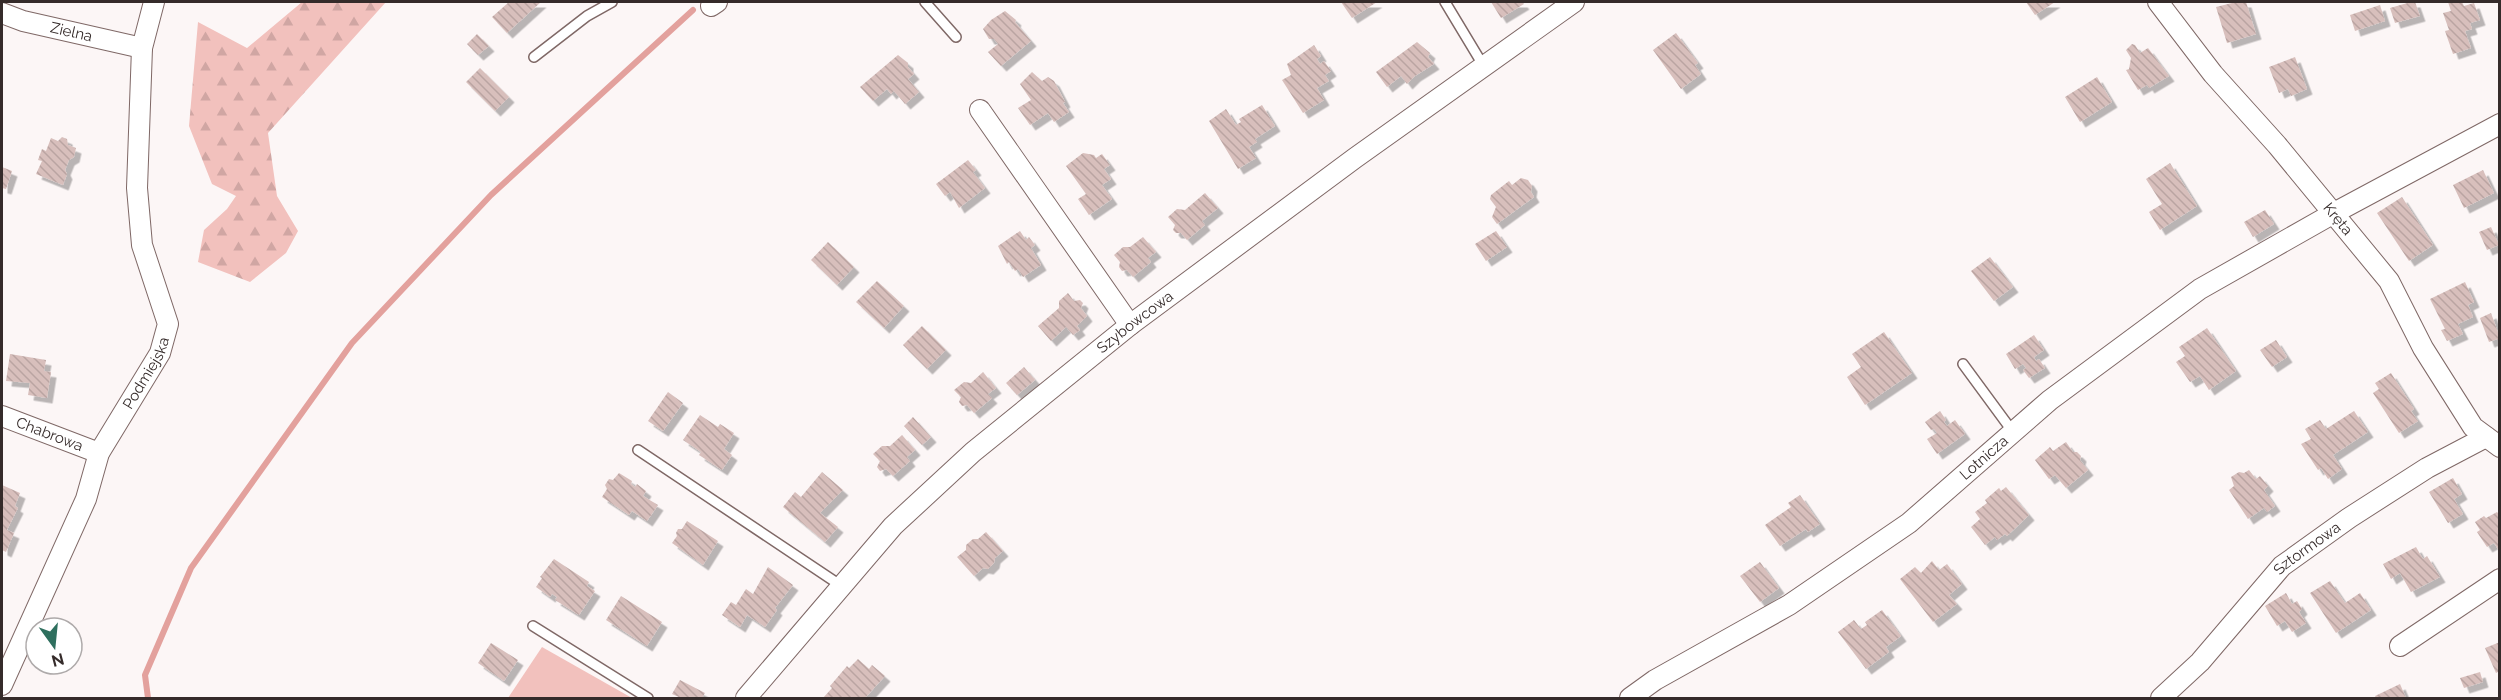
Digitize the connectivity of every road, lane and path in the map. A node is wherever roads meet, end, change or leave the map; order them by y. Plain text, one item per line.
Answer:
1 (154, 2) edge
2 (612, 2) edge
3 (925, 2) edge
4 (1445, 2) edge
5 (1574, 2) edge
6 (2158, 2) edge
7 (2, 13) edge
8 (956, 37) dead end
9 (142, 48) junction
10 (534, 57) dead end
11 (1483, 65) junction
12 (981, 110) dead end
13 (2499, 124) edge
14 (2334, 213) junction
15 (1130, 325) junction
16 (1963, 364) dead end
17 (2, 416) edge
18 (2013, 432) junction
19 (2493, 442) edge
20 (638, 450) dead end
21 (99, 453) junction
22 (2499, 579) edge
23 (840, 585) junction
24 (533, 626) dead end
25 (2400, 646) dead end
26 (2, 685) edge
27 (648, 699) edge
28 (746, 699) edge
29 (1630, 699) edge
30 (2161, 699) edge

1 - 9 street, Podmiejska
2 - 10 lane
3 - 8 lane
4 - 11 lane
5 - 11 street, Szybowcowa
6 - 14 street, Kręta
7 - 9 street, Zielna
9 - 21 street, Podmiejska
11 - 15 street, Szybowcowa
12 - 15 street
13 - 14 street, Lotnicza
14 - 18 street, Lotnicza
14 - 19 street, Kręta
15 - 23 street, Szybowcowa
16 - 18 lane
17 - 21 street, Chabrowa
18 - 29 street, Lotnicza
19 - 30 street, Sztormowa
20 - 23 lane
21 - 26 street, Podmiejska
22 - 25 street
23 - 28 street, Szybowcowa
24 - 27 lane

